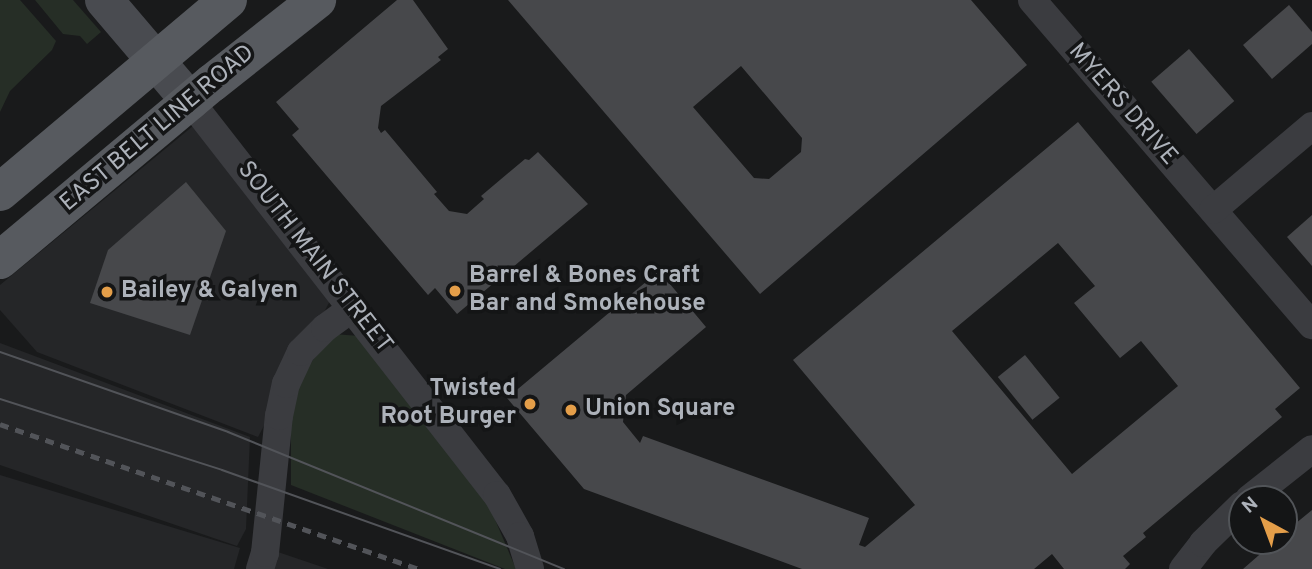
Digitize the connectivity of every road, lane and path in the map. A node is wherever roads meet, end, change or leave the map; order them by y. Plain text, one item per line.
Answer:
1 (104, 0) edge
2 (228, 0) edge
3 (317, 0) edge
4 (1032, 0) edge
5 (157, 61) junction
6 (190, 101) junction
7 (1312, 126) edge
8 (0, 192) edge
9 (1213, 210) junction
10 (0, 260) edge
11 (351, 309) junction
12 (1312, 325) edge
13 (1312, 449) edge
14 (1267, 485) edge
15 (1228, 519) edge
16 (530, 568) edge
17 (260, 569) edge
18 (1183, 569) edge

1 - 5 street, SOUTH MAIN STREET
2 - 5 main road
3 - 6 main road, EAST BELT LINE ROAD
4 - 9 street, MYERS DRIVE
5 - 6 street, SOUTH MAIN STREET
5 - 8 main road
6 - 10 main road, EAST BELT LINE ROAD
6 - 11 street, SOUTH MAIN STREET
7 - 9 street
9 - 12 street, MYERS DRIVE
11 - 16 street, SOUTH MAIN STREET
11 - 17 street
13 - 14 street
15 - 18 street

